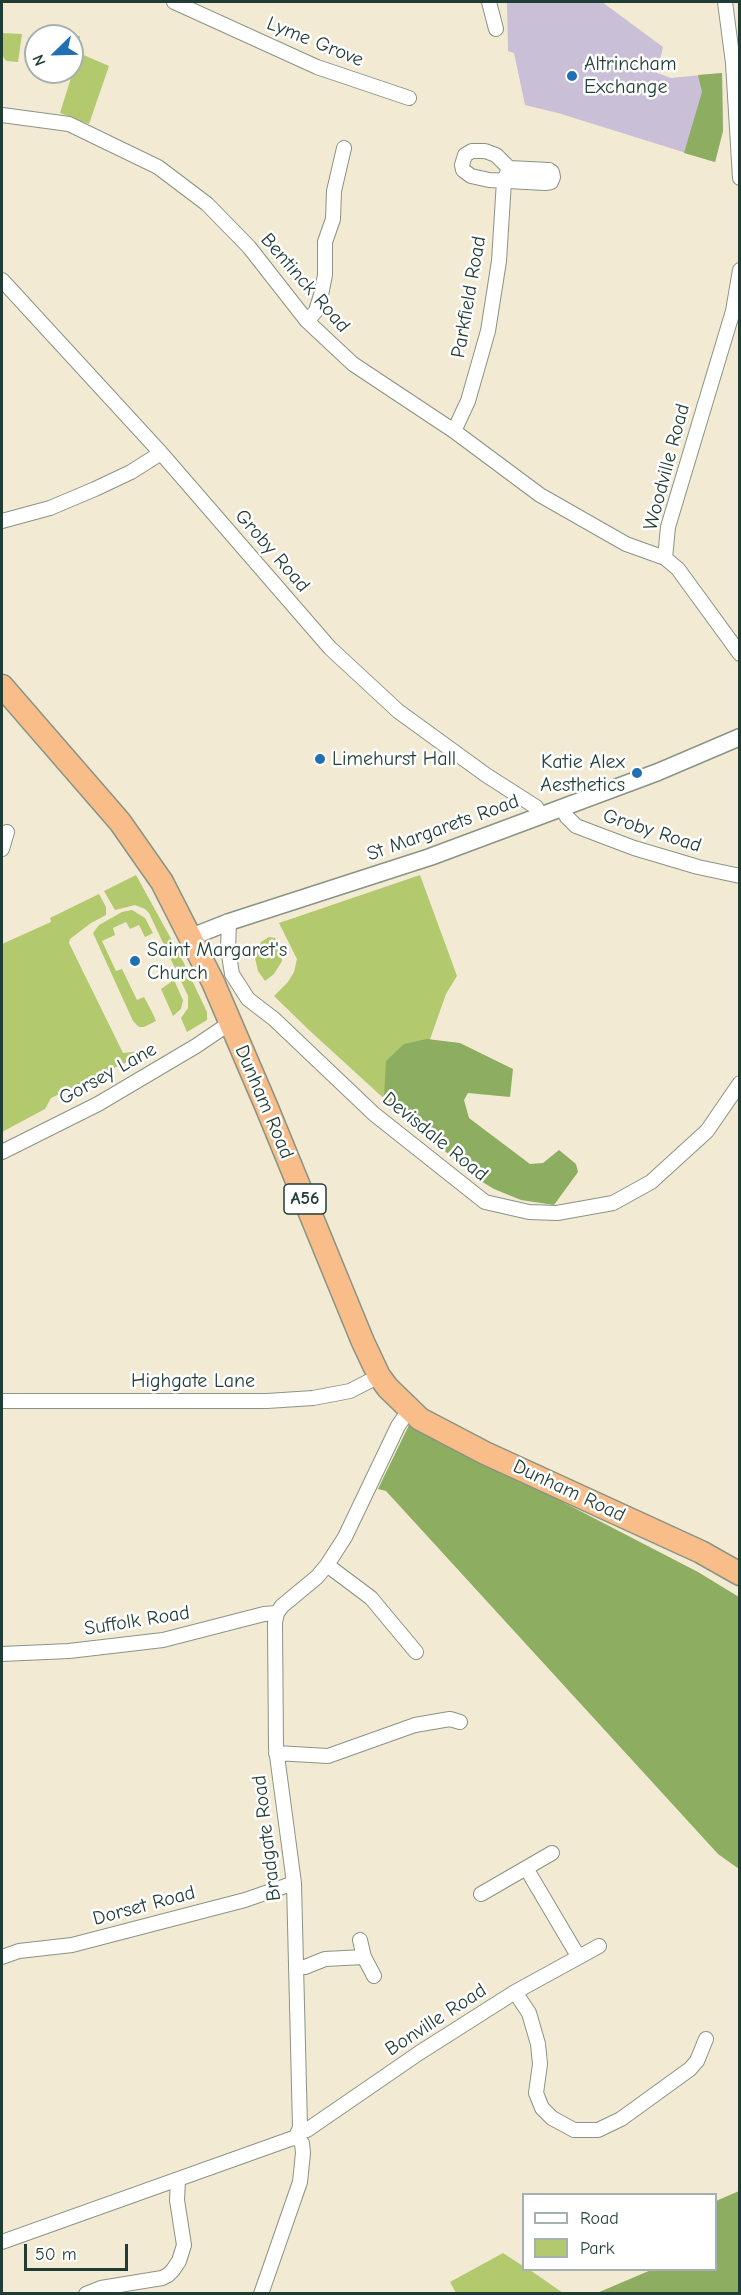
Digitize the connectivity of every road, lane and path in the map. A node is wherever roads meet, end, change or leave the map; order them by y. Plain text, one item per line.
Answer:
1 (174, 2) edge
2 (489, 2) edge
3 (725, 2) edge
4 (496, 29) dead end
5 (409, 98) dead end
6 (2, 115) edge
7 (344, 148) dead end
8 (506, 174) dead end
9 (740, 178) edge
10 (740, 270) edge
11 (2, 280) edge
12 (308, 321) junction
13 (454, 431) junction
14 (161, 453) junction
15 (2, 521) edge
16 (665, 558) junction
17 (740, 654) edge
18 (2, 686) edge
19 (740, 737) edge
20 (562, 808) junction
21 (541, 815) junction
22 (7, 832) dead end
23 (2, 849) edge
24 (740, 876) edge
25 (229, 921) junction
26 (191, 937) junction
27 (231, 1023) junction
28 (740, 1083) edge
29 (2, 1152) edge
30 (379, 1376) junction
31 (2, 1401) edge
32 (409, 1410) junction
33 (327, 1565) junction
34 (740, 1574) edge
35 (277, 1613) junction
36 (416, 1652) dead end
37 (2, 1654) edge
38 (451, 1705) dead end
39 (276, 1753) junction
40 (552, 1853) dead end
41 (526, 1868) junction
42 (294, 1883) junction
43 (481, 1894) dead end
44 (360, 1940) dead end
45 (598, 1946) dead end
46 (2, 1956) edge
47 (578, 1956) junction
48 (364, 1957) junction
49 (297, 1967) junction
50 (374, 1976) dead end
51 (515, 1992) junction
52 (706, 2038) dead end
53 (298, 2134) junction
54 (178, 2180) junction
55 (2, 2242) edge
56 (86, 2294) edge
57 (261, 2294) edge

1 - 5 street, Lyme Grove
2 - 4 street
3 - 9 street
6 - 12 street, Bentinck Road
7 - 12 street
8 - 13 street, Parkfield Road
10 - 16 street, Woodville Road
11 - 14 street, Groby Road
12 - 13 street, Bentinck Road
13 - 16 street, Bentinck Road
14 - 15 street
14 - 21 street, Groby Road
16 - 17 street, Woodville Road
18 - 26 highway, Dunham Road / A56
19 - 20 street, St Margarets Road
20 - 21 street, St Margarets Road
20 - 24 street, Groby Road
21 - 25 street, St Margarets Road
22 - 23 street
25 - 26 street, St Margarets Road
25 - 28 street, Devisdale Road
26 - 27 highway, Dunham Road / A56
27 - 29 street, Gorsey Lane
27 - 30 highway, Dunham Road / A56
30 - 31 street, Highgate Lane
30 - 32 highway, Dunham Road / A56
32 - 33 street
32 - 34 highway, Dunham Road / A56
33 - 35 street
33 - 36 street
35 - 37 street, Suffolk Road
35 - 39 street, Bradgate Road
38 - 39 street
39 - 42 street, Bradgate Road
40 - 41 street
41 - 43 street
41 - 47 street
42 - 46 street, Dorset Road
42 - 49 street, Bradgate Road
44 - 48 street
45 - 47 street, Bonville Road
47 - 51 street, Bonville Road
48 - 49 street
48 - 50 street
49 - 53 street, Bradgate Road
51 - 52 street
51 - 53 street, Bonville Road
53 - 54 street, Bonville Road
53 - 57 street, Bradgate Road
54 - 55 street, Bonville Road
54 - 56 street

